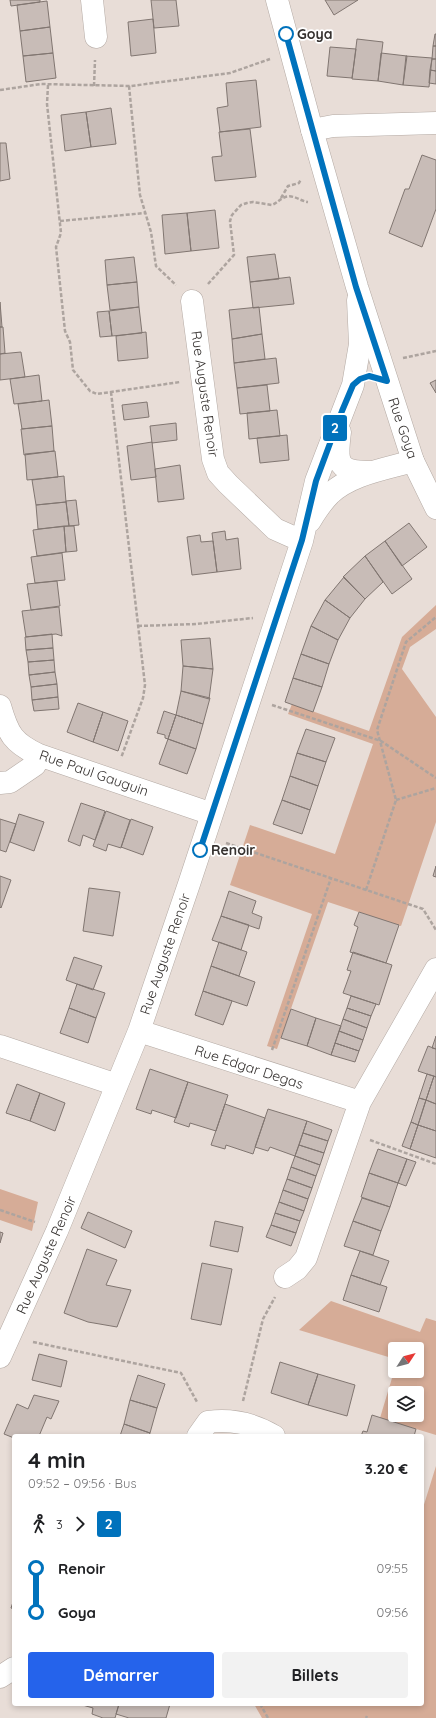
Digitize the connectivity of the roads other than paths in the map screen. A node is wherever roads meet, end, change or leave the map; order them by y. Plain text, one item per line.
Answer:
1 (92, 0) edge
2 (277, 0) edge
3 (96, 37) dead end
4 (436, 123) edge
5 (312, 130) junction
6 (356, 287) junction
7 (192, 301) road end
8 (384, 372) junction
9 (353, 385) junction
10 (342, 411) junction
11 (413, 461) junction
12 (375, 472) junction
13 (436, 508) edge
14 (304, 534) junction
15 (0, 706) edge
16 (39, 755) junction
17 (0, 784) edge
18 (212, 814) junction
19 (436, 969) edge
20 (139, 1031) junction
21 (0, 1046) edge
22 (117, 1085) junction
23 (360, 1102) junction
24 (285, 1277) road end
25 (0, 1357) edge
26 (203, 1429) edge
27 (271, 1434) edge
28 (12, 1669) edge
29 (0, 1676) edge

1 - 3 street
2 - 5 street, Rue Goya
4 - 5 street
5 - 6 street, Rue Goya
6 - 8 street, Rue Goya
6 - 9 street
7 - 14 street, Rue Auguste Renoir
8 - 9 street
8 - 11 street, Rue Goya
9 - 10 street
10 - 12 street
10 - 14 street
11 - 12 street
11 - 13 street, Rue Goya
12 - 14 street
14 - 18 street, Rue Auguste Renoir
15 - 16 street, Rue Paul Gauguin
16 - 17 street
16 - 18 street, Rue Paul Gauguin
18 - 20 street, Rue Auguste Renoir
19 - 23 street
20 - 22 street, Rue Auguste Renoir
20 - 23 street, Rue Edgar Degas
21 - 22 street
22 - 25 street, Rue Auguste Renoir
23 - 24 street
26 - 27 street
28 - 29 street

